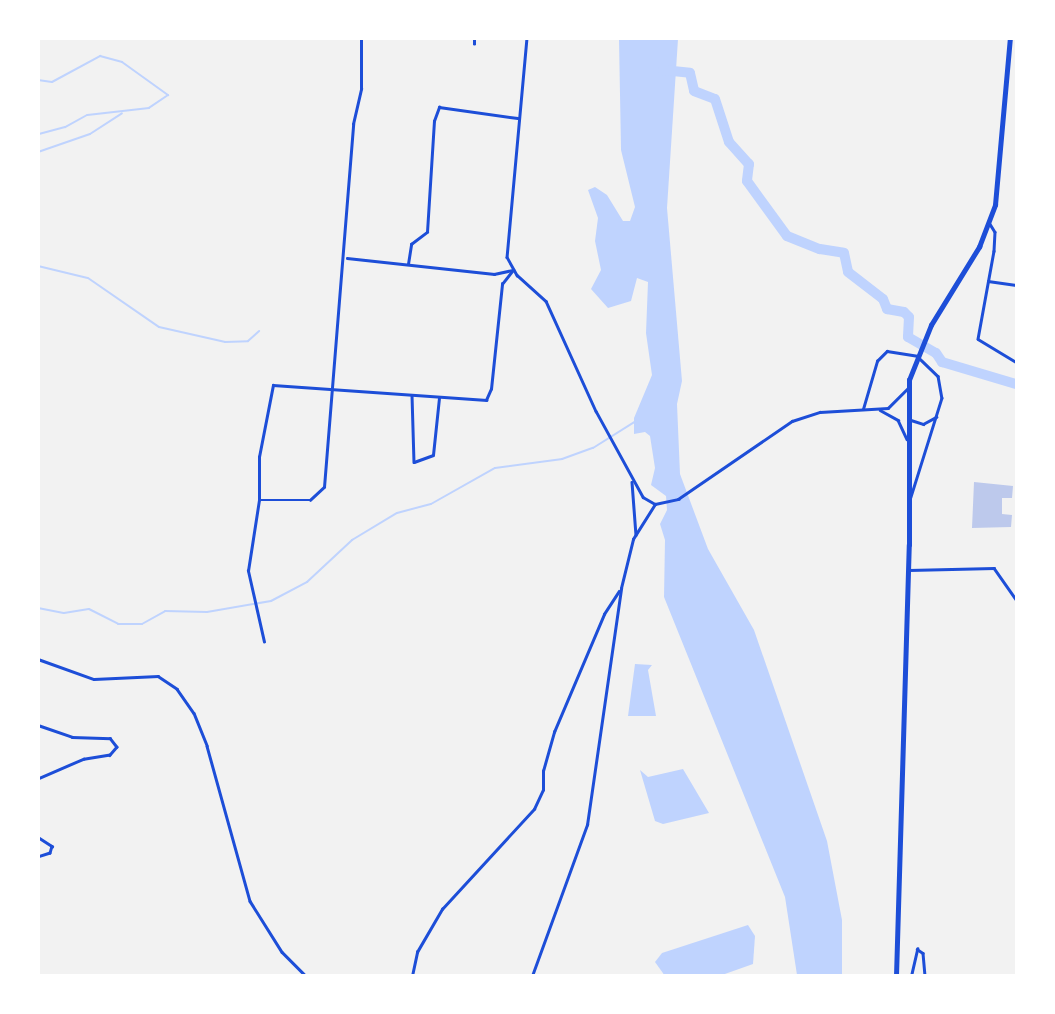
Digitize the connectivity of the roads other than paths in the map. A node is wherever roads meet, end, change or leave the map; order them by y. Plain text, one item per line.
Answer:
1 (361, 38) edge
2 (474, 38) edge
3 (527, 38) edge
4 (1010, 38) edge
5 (474, 44) dead end
6 (517, 118) junction
7 (989, 223) junction
8 (346, 258) junction
9 (408, 264) junction
10 (513, 270) junction
11 (988, 281) junction
12 (1017, 285) edge
13 (1017, 362) edge
14 (908, 388) junction
15 (333, 390) junction
16 (412, 395) junction
17 (439, 398) junction
18 (863, 409) junction
19 (880, 410) junction
20 (907, 415) junction
21 (936, 417) junction
22 (907, 439) junction
23 (632, 480) junction
24 (259, 500) junction
25 (909, 501) junction
26 (655, 504) junction
27 (636, 535) junction
28 (908, 570) junction
29 (621, 588) junction
30 (1017, 599) edge
31 (264, 642) dead end
32 (38, 659) edge
33 (38, 724) edge
34 (38, 779) edge
35 (38, 837) edge
36 (38, 857) edge
37 (306, 975) edge
38 (412, 975) edge
39 (532, 975) edge
40 (895, 975) edge
41 (911, 975) edge
42 (925, 975) edge

1 - 8 street
2 - 5 street
3 - 6 street
4 - 7 main road
6 - 9 street
6 - 10 street
7 - 11 street
7 - 14 main road
8 - 9 street
8 - 15 street
9 - 10 street
10 - 17 street
10 - 23 street
11 - 12 street
11 - 13 street
14 - 19 street
14 - 20 main road
15 - 16 street
15 - 24 street
15 - 24 street
16 - 17 street
16 - 17 street
18 - 19 street
18 - 21 street
18 - 26 street
19 - 22 street
20 - 21 street
20 - 22 main road
21 - 25 street
22 - 25 main road
23 - 26 street
23 - 27 street
24 - 31 street
25 - 28 main road
26 - 27 street
27 - 29 street
28 - 30 street
28 - 40 main road
29 - 38 street
29 - 39 street
32 - 37 street
33 - 34 street
35 - 36 street
41 - 42 street

